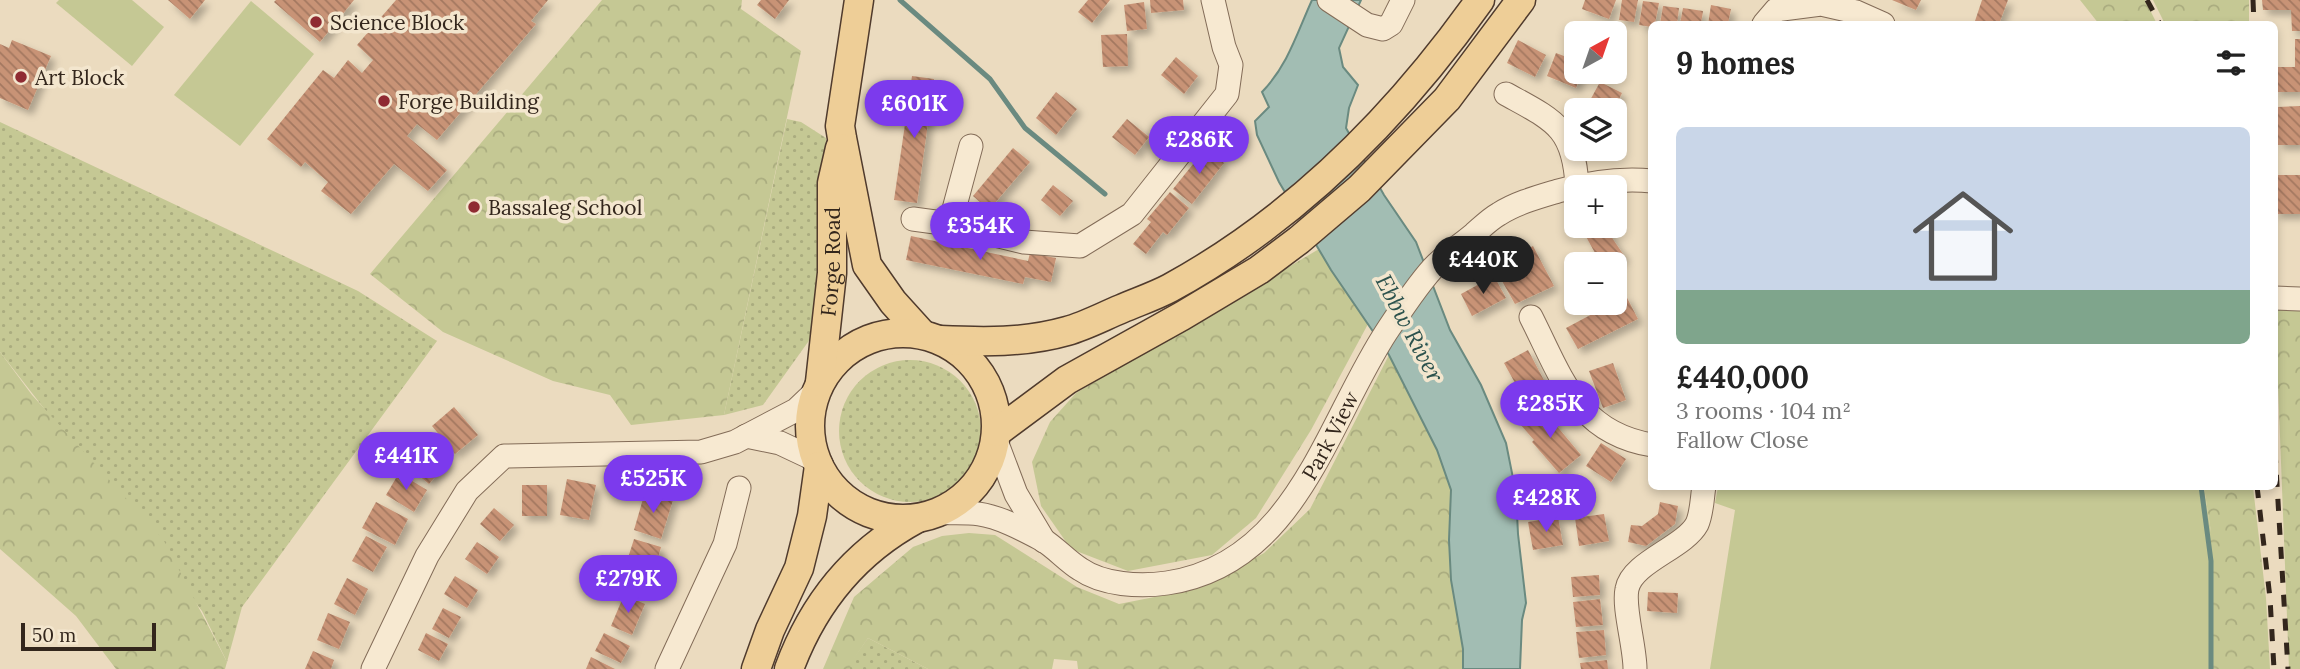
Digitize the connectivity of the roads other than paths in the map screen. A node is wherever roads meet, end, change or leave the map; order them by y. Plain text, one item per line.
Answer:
1 (859, 0) edge
2 (1213, 0) edge
3 (1329, 0) edge
4 (1403, 0) edge
5 (1480, 0) edge
6 (1521, 0) edge
7 (1770, 12) edge
8 (1876, 21) edge
9 (1506, 94) dead end
10 (842, 138) junction
11 (971, 146) dead end
12 (1576, 175) edge
13 (1627, 181) edge
14 (1648, 181) edge
15 (1564, 190) edge
16 (913, 219) dead end
17 (950, 224) junction
18 (2278, 298) edge
19 (2300, 299) edge
20 (1531, 317) dead end
21 (931, 337) junction
22 (818, 388) junction
23 (746, 436) junction
24 (996, 436) junction
25 (1648, 443) edge
26 (818, 463) junction
27 (739, 488) dead end
28 (1703, 490) edge
29 (928, 516) junction
30 (1044, 541) junction
31 (373, 669) edge
32 (667, 669) edge
33 (755, 669) edge
34 (789, 669) edge
35 (1635, 669) edge

1 - 10 main road, Forge Road
2 - 17 street
3 - 4 street
5 - 21 main road
6 - 24 main road
7 - 8 street
9 - 12 street
10 - 21 main road, Forge Road
10 - 22 main road, Forge Road
11 - 17 street
13 - 14 street, Park View
15 - 30 street, Park View
16 - 17 street
18 - 19 street
20 - 25 street
21 - 22 main road
21 - 24 main road
22 - 23 street
22 - 26 main road
23 - 26 street
23 - 31 street
24 - 29 main road
24 - 30 street, Park View
26 - 29 main road
26 - 33 main road
27 - 32 street
28 - 35 street
29 - 30 street, Park View
29 - 34 main road

